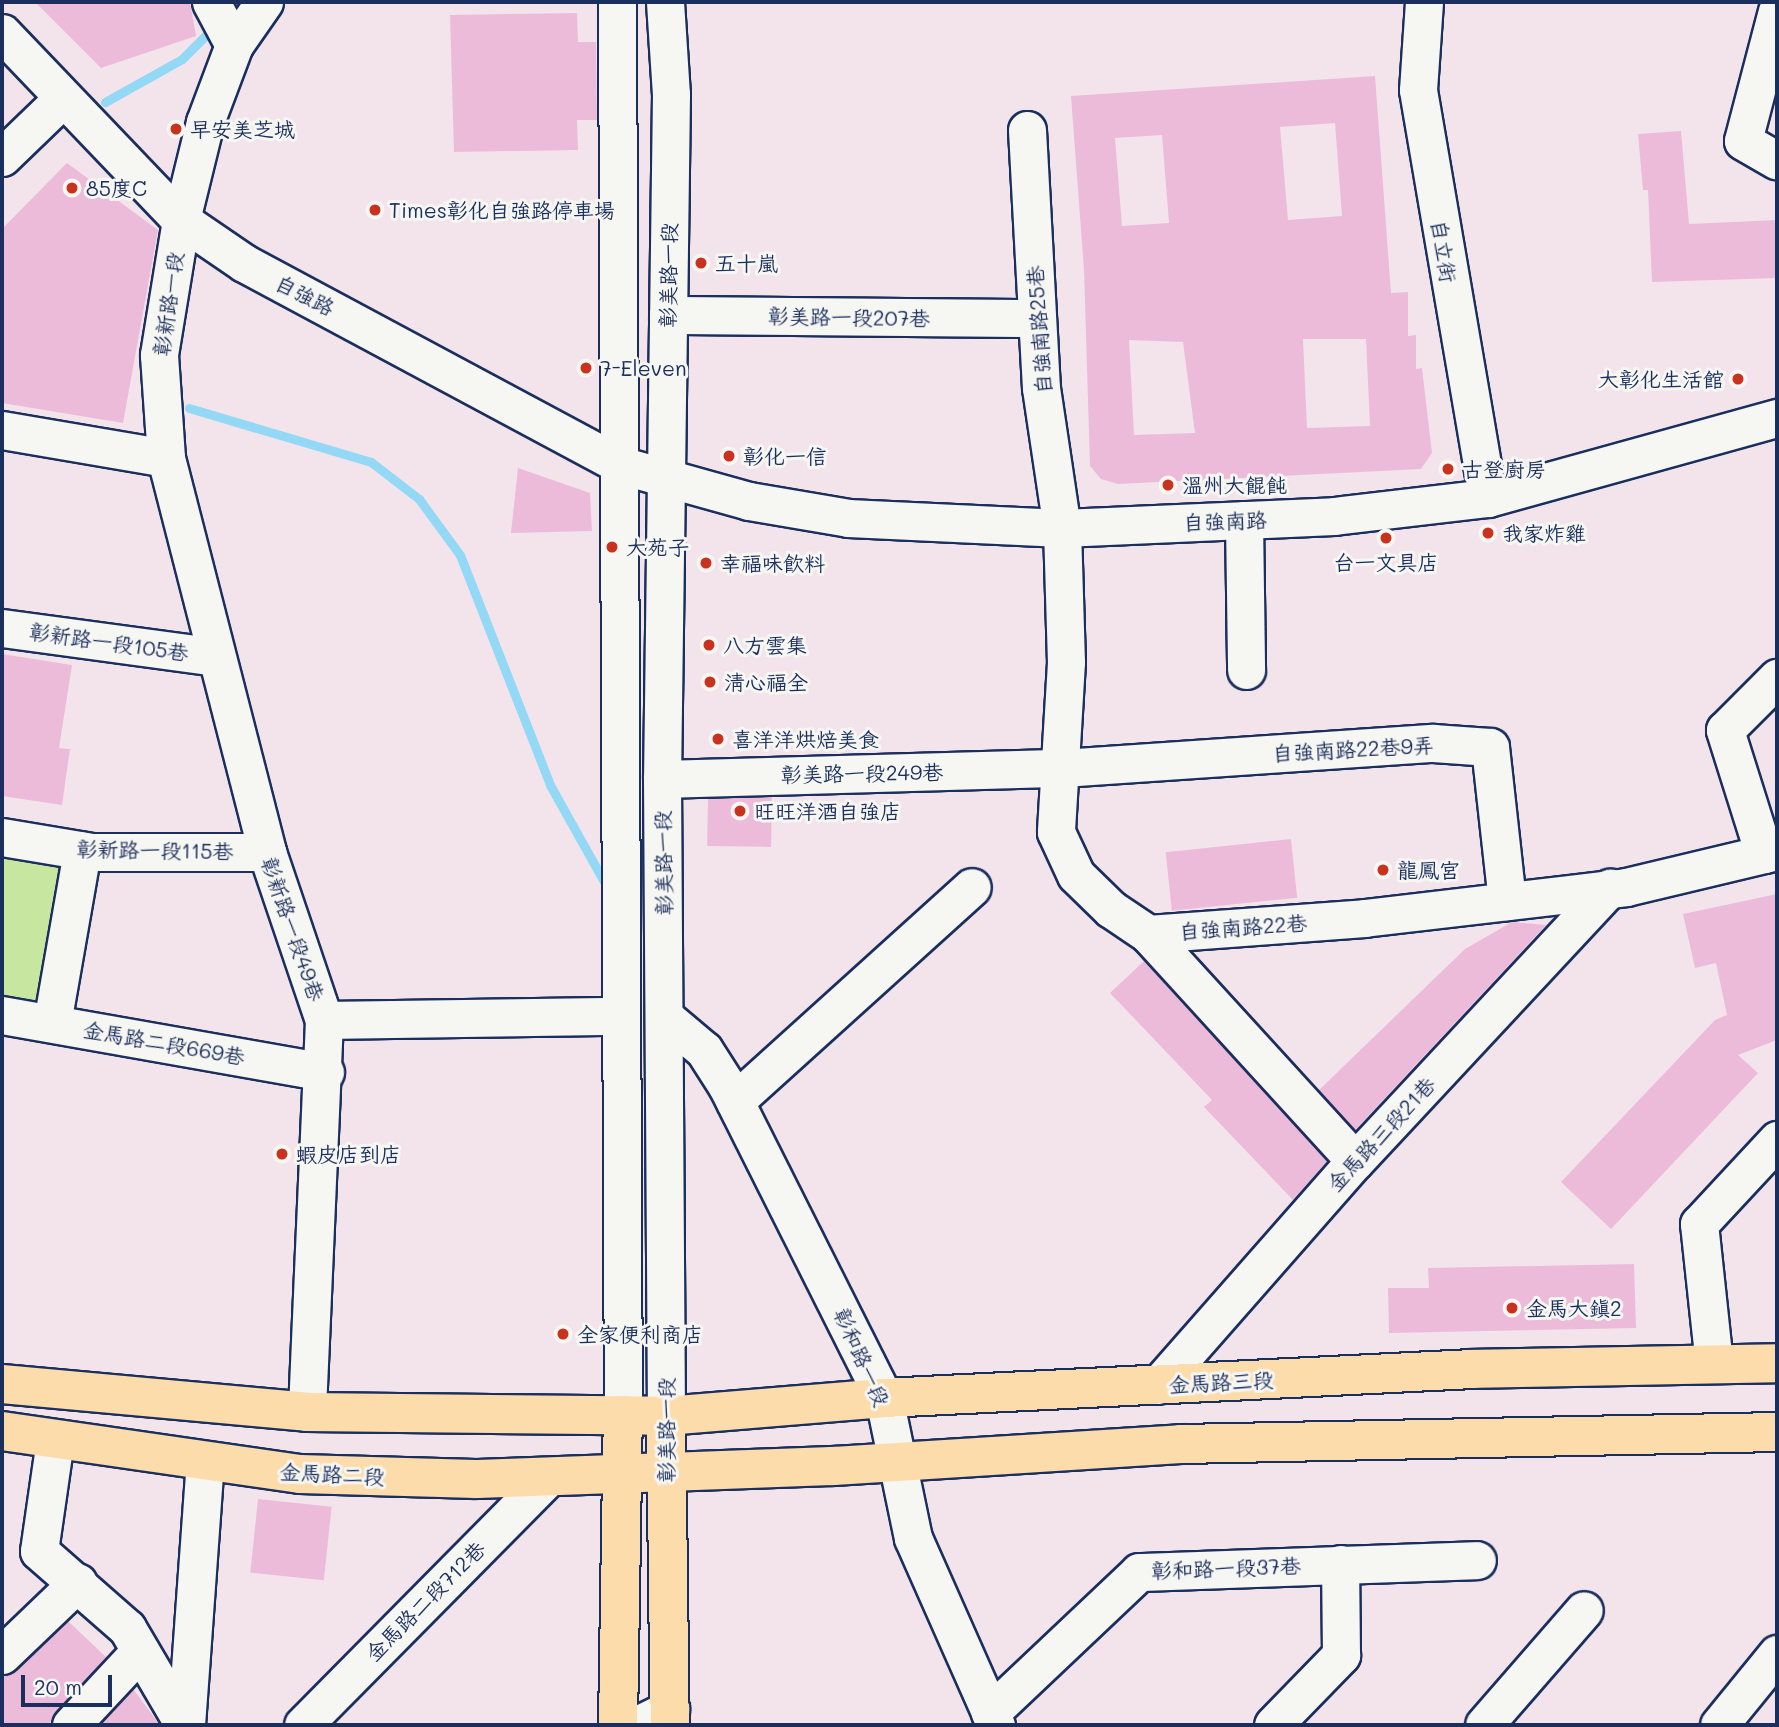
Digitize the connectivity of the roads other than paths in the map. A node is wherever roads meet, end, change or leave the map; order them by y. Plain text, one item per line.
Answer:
1 (211, 2) edge
2 (264, 2) edge
3 (617, 2) edge
4 (665, 2) edge
5 (1424, 2) edge
6 (1777, 11) edge
7 (2, 33) edge
8 (234, 45) junction
9 (63, 98) junction
10 (1777, 128) edge
11 (1027, 131) dead end
12 (1743, 141) junction
13 (2, 157) edge
14 (1777, 161) edge
15 (181, 220) junction
16 (668, 315) junction
17 (1030, 318) dead end
18 (1777, 418) edge
19 (2, 430) edge
20 (166, 458) junction
21 (620, 465) junction
22 (665, 477) junction
23 (1488, 498) junction
24 (1244, 520) junction
25 (1062, 528) junction
26 (2, 628) edge
27 (216, 657) junction
28 (1246, 670) dead end
29 (1777, 678) edge
30 (1062, 768) junction
31 (662, 779) junction
32 (2, 836) edge
33 (82, 851) junction
34 (267, 852) junction
35 (1770, 852) edge
36 (972, 887) dead end
37 (1609, 888) junction
38 (1507, 901) junction
39 (1148, 934) junction
40 (2, 1015) edge
41 (620, 1016) junction
42 (667, 1019) junction
43 (324, 1020) junction
44 (52, 1023) junction
45 (326, 1072) junction
46 (735, 1101) junction
47 (1777, 1140) edge
48 (1355, 1161) junction
49 (1777, 1363) edge
50 (1714, 1364) junction
51 (2, 1384) edge
52 (1158, 1385) junction
53 (884, 1398) junction
54 (307, 1412) junction
55 (623, 1415) junction
56 (666, 1416) junction
57 (2, 1432) edge
58 (1777, 1432) edge
59 (55, 1440) junction
60 (205, 1461) junction
61 (900, 1463) junction
62 (666, 1472) junction
63 (618, 1474) junction
64 (548, 1477) junction
65 (1477, 1560) dead end
66 (1340, 1564) junction
67 (78, 1582) junction
68 (1584, 1610) dead end
69 (140, 1651) junction
70 (1777, 1654) edge
71 (2, 1655) edge
72 (993, 1719) edge
73 (659, 1720) edge
74 (71, 1725) edge
75 (185, 1725) edge
76 (303, 1725) edge
77 (618, 1725) edge
78 (1273, 1725) edge
79 (1485, 1725) edge
80 (1719, 1725) edge

1 - 8 street
2 - 8 street, 彰新路一段
3 - 21 street, 彰美路一段
4 - 16 street, 彰美路一段
5 - 23 street, 自立街
6 - 12 street
7 - 9 street, 自強路
8 - 15 street, 彰新路一段
9 - 13 street
9 - 15 street, 自強路
10 - 12 street
11 - 25 street, 自強南路25巷
12 - 14 street
15 - 20 street, 彰新路一段
15 - 21 street, 自強路
16 - 17 street, 彰美路一段207巷
16 - 22 street, 彰美路一段
18 - 23 street, 自強南路
19 - 20 street
20 - 27 street, 彰新路一段49巷
21 - 22 street, 自強路
21 - 41 street, 彰美路一段
22 - 25 street, 自強南路
22 - 31 street, 彰美路一段
23 - 24 street, 自強南路
24 - 25 street, 自強南路
24 - 28 street
25 - 30 street, 自強南路22巷
26 - 27 street, 彰新路一段105巷
27 - 34 street, 彰新路一段49巷
29 - 35 street
30 - 31 street, 彰美路一段249巷
30 - 38 street, 自強南路22巷9弄
30 - 39 street, 自強南路22巷
31 - 42 street, 彰美路一段
32 - 33 street, 彰新路一段115巷
33 - 34 street, 彰新路一段115巷
33 - 44 street
34 - 43 street, 彰新路一段49巷
35 - 37 street, 自強南路22巷
36 - 46 street
37 - 38 street, 自強南路22巷
37 - 48 street, 金馬路三段21巷
38 - 39 street, 自強南路22巷
39 - 48 street
40 - 44 street, 金馬路二段669巷
41 - 43 street
41 - 55 street, 彰美路一段
42 - 46 street, 彰和路一段
42 - 56 street, 彰美路一段
43 - 45 street, 彰新路一段49巷
44 - 45 street, 金馬路二段669巷
45 - 54 street, 彰新路一段49巷
46 - 53 street, 彰和路一段
47 - 50 street
48 - 52 street, 金馬路三段21巷
49 - 50 main road, 金馬路三段
50 - 52 main road, 金馬路三段
51 - 54 main road
52 - 53 main road, 金馬路三段
53 - 56 main road, 金馬路三段
53 - 61 street, 彰和路一段
54 - 55 main road
55 - 56 main road
55 - 63 main road, 彰美路一段
56 - 62 main road, 彰美路一段
57 - 59 main road, 金馬路二段
58 - 61 main road
59 - 60 main road, 金馬路二段
59 - 67 street
60 - 64 main road, 金馬路二段
60 - 75 street
61 - 62 main road
61 - 72 street, 彰和路一段
62 - 63 main road, 金馬路二段
62 - 73 main road, 彰美路一段
63 - 64 main road, 金馬路二段
63 - 77 main road, 彰美路一段
64 - 76 street, 金馬路二段712巷
65 - 66 street, 彰和路一段37巷
66 - 72 street, 彰和路一段37巷
66 - 78 street
67 - 69 street
67 - 71 street
68 - 79 street
69 - 74 street
69 - 75 street
70 - 80 street

